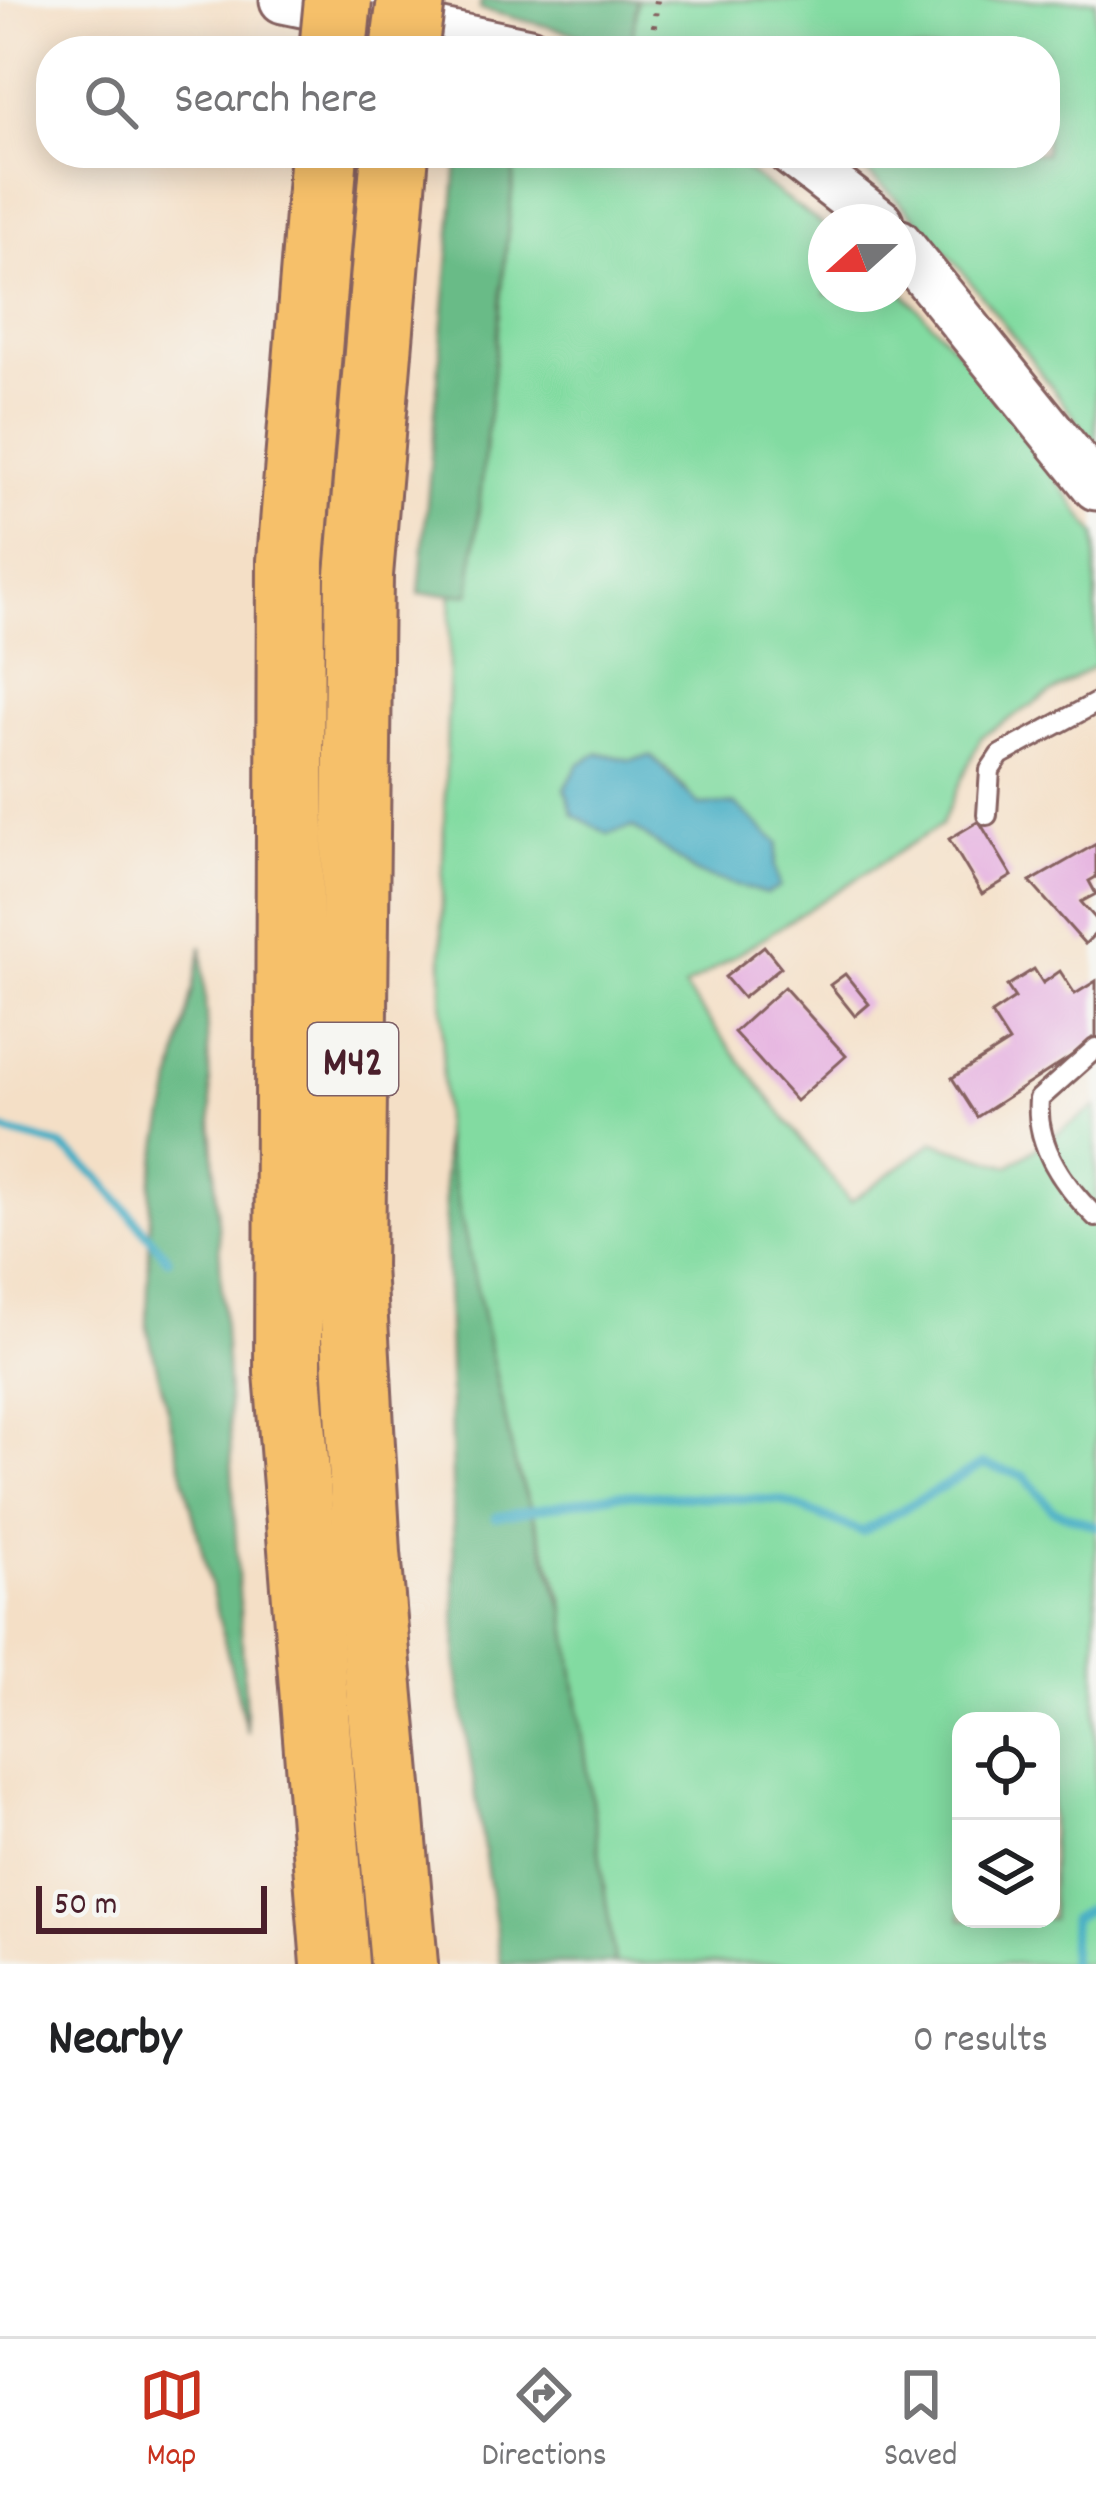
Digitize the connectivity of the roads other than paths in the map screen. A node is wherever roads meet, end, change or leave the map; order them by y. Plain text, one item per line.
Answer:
1 (283, 0) edge
2 (338, 0) edge
3 (411, 0) edge
4 (334, 36) edge
5 (406, 36) edge
6 (457, 36) edge
7 (323, 168) edge
8 (394, 168) edge
9 (810, 168) edge
10 (857, 204) edge
11 (916, 264) edge
12 (1096, 487) edge
13 (1096, 703) edge
14 (987, 815) dead end
15 (1096, 1048) edge
16 (1096, 1217) edge
17 (335, 1964) edge
18 (404, 1964) edge

1 - 6 street
2 - 4 highway, bridge
3 - 5 highway, bridge
7 - 17 highway, M42
8 - 18 highway, M42
9 - 10 street
11 - 12 street
13 - 14 lane
15 - 16 lane

